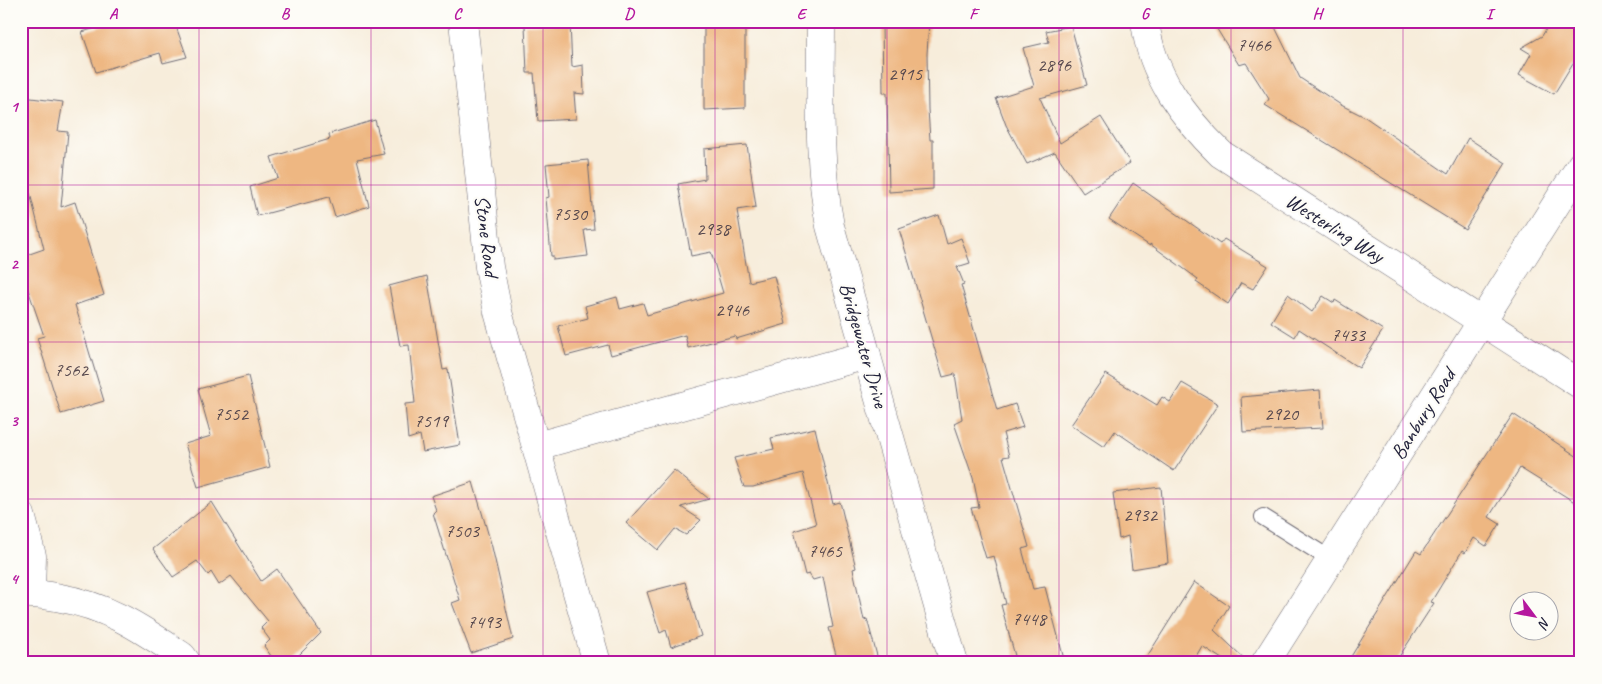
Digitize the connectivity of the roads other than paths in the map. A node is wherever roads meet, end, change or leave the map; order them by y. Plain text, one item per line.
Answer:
1 (463, 21) edge
2 (821, 21) edge
3 (1145, 21) edge
4 (1581, 165) edge
5 (1482, 321) junction
6 (867, 355) junction
7 (1581, 384) edge
8 (537, 446) junction
9 (21, 515) edge
10 (1263, 517) dead end
11 (1330, 559) junction
12 (26, 594) edge
13 (187, 663) edge
14 (597, 663) edge
15 (954, 663) edge
16 (1265, 663) edge

1 - 8 street, Stone Road
2 - 6 street, Bridgewater Drive
3 - 5 street, Westerling Way
4 - 5 street, Banbury Road
5 - 7 street, Westerling Way
5 - 11 street, Banbury Road
6 - 8 street
6 - 15 street, Bridgewater Drive
8 - 14 street, Stone Road
9 - 12 street
10 - 11 lane
11 - 16 street, Banbury Road
12 - 13 street

